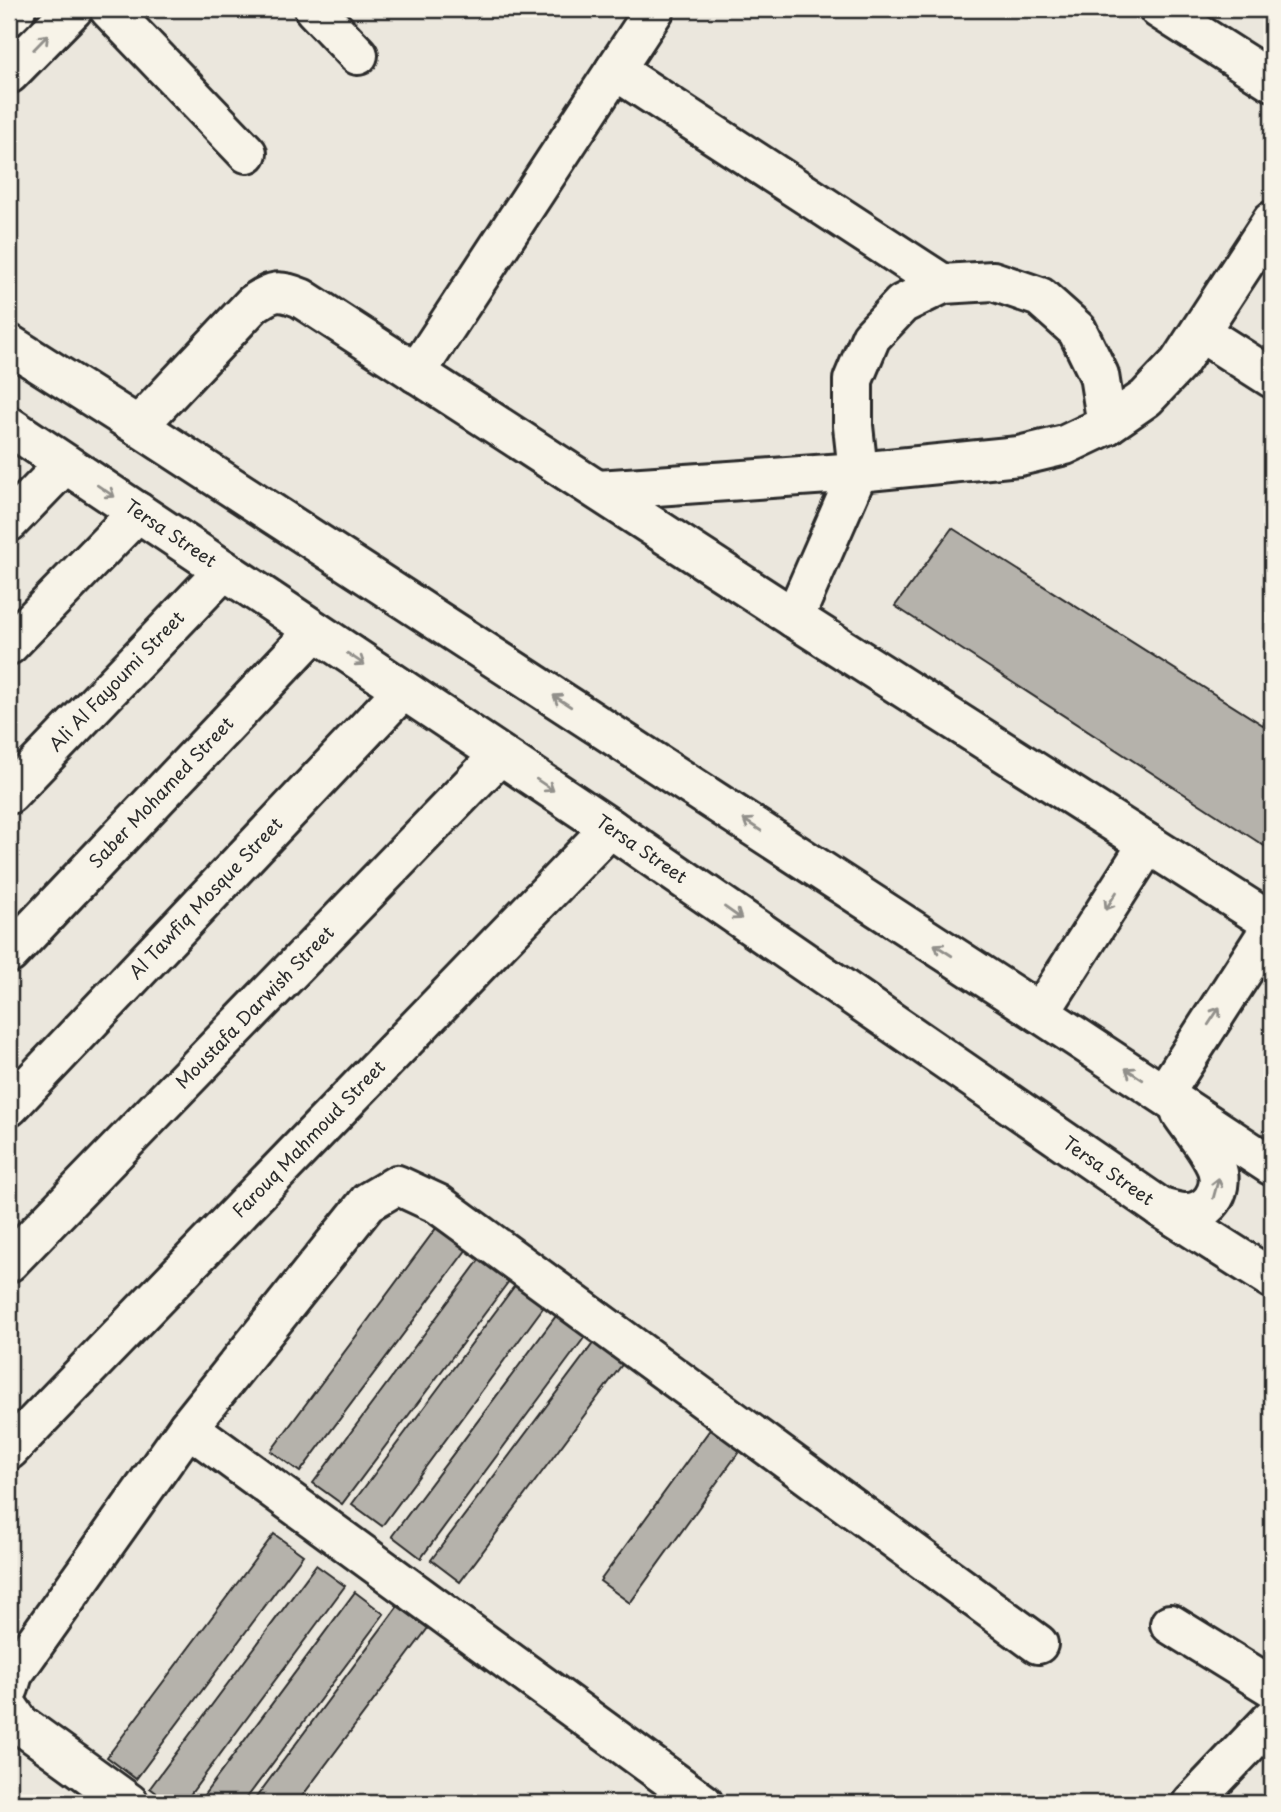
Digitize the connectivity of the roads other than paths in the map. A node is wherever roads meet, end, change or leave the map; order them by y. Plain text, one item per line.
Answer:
1 (16, 9) edge
2 (73, 9) edge
3 (109, 9) edge
4 (314, 9) edge
5 (654, 9) edge
6 (1159, 9) edge
7 (9, 16) edge
8 (358, 55) dead end
9 (615, 70) junction
10 (9, 74) edge
11 (1272, 81) edge
12 (247, 153) dead end
13 (1272, 221) edge
14 (943, 284) junction
15 (1200, 332) junction
16 (9, 344) edge
17 (416, 373) junction
18 (1272, 378) edge
19 (1107, 425) junction
20 (9, 426) edge
21 (138, 426) junction
22 (65, 464) junction
23 (858, 472) junction
24 (598, 490) junction
25 (138, 512) junction
26 (9, 522) edge
27 (224, 570) junction
28 (794, 618) junction
29 (315, 631) junction
30 (9, 645) edge
31 (403, 690) junction
32 (500, 755) junction
33 (9, 794) edge
34 (610, 828) junction
35 (1148, 844) junction
36 (1272, 925) edge
37 (9, 954) edge
38 (1040, 1013) junction
39 (1168, 1097) junction
40 (9, 1107) edge
41 (1272, 1166) edge
42 (1161, 1208) junction
43 (9, 1262) edge
44 (1272, 1279) edge
45 (188, 1427) junction
46 (9, 1450) edge
47 (1170, 1624) dead end
48 (1038, 1644) dead end
49 (1272, 1687) edge
50 (9, 1688) edge
51 (9, 1708) edge
52 (1272, 1719) edge
53 (129, 1803) edge
54 (703, 1803) edge
55 (1192, 1803) edge

1 - 7 street
10 -> 2 street
3 - 12 street
4 - 8 street
5 - 9 street
6 - 11 street
9 - 14 street
9 - 17 street
13 - 15 street
14 - 19 street
14 - 23 street
15 - 18 street
15 - 19 street
16 - 21 street
17 - 21 street
17 - 24 street
19 - 23 street
20 - 22 street, Tersa Street
38 -> 21 street
22 -> 25 street, Tersa Street
22 - 26 street
23 - 24 street
23 - 28 street
24 - 28 street
25 - 27 street, Tersa Street
25 - 30 street
27 - 29 street, Tersa Street
27 - 33 street, Ali Al Fayoumi Street
28 - 35 street
29 -> 31 street, Tersa Street
29 - 37 street, Saber Mohamed Street
31 - 32 street, Tersa Street
31 - 40 street, Al Tawfiq Mosque Street
32 -> 34 street, Tersa Street
32 - 43 street, Moustafa Darwish Street
34 -> 42 street, Tersa Street
34 - 46 street, Farouq Mahmoud Street
35 - 36 street
35 -> 38 street
39 -> 36 street
39 -> 38 street
39 - 41 street
42 -> 39 street
42 - 44 street, Tersa Street
45 - 48 street
45 - 50 street
45 - 54 street
47 - 49 street
51 - 53 street
52 - 55 street

